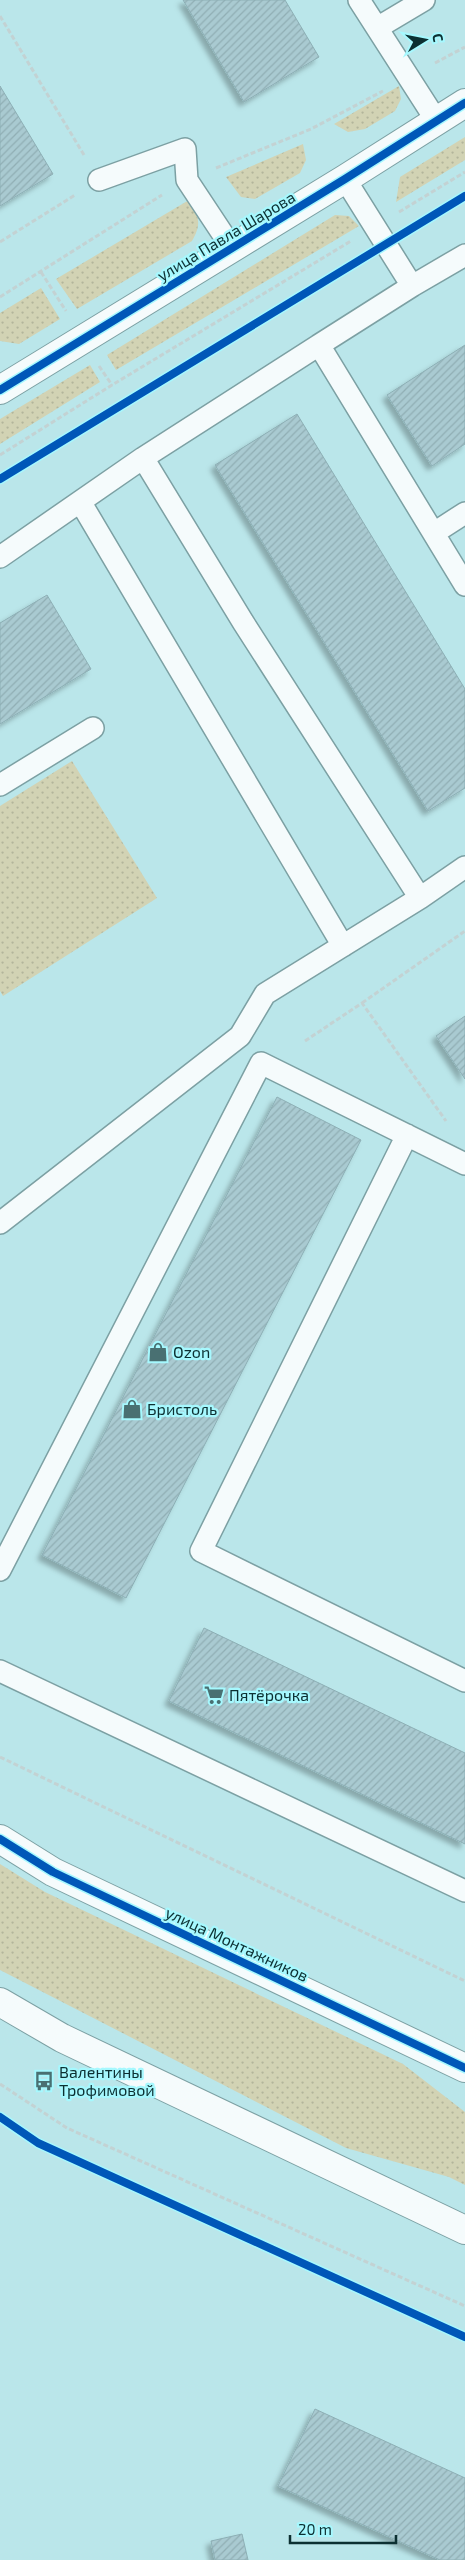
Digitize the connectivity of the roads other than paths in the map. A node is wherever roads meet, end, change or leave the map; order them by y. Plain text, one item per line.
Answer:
1 (359, 0) edge
2 (424, 0) edge
3 (377, 28) junction
4 (465, 103) edge
5 (436, 120) junction
6 (99, 180) road end
7 (345, 180) junction
8 (232, 248) junction
9 (465, 255) edge
10 (412, 286) junction
11 (319, 345) junction
12 (0, 390) edge
13 (143, 458) junction
14 (81, 503) junction
15 (465, 513) edge
16 (434, 533) junction
17 (0, 557) edge
18 (465, 585) edge
19 (93, 728) dead end
20 (0, 785) edge
21 (465, 867) edge
22 (420, 898) junction
23 (343, 946) junction
24 (240, 1036) junction
25 (261, 1064) junction
26 (407, 1135) junction
27 (465, 1164) edge
28 (0, 1223) edge
29 (0, 1570) edge
30 (0, 1671) edge
31 (465, 1681) edge
32 (0, 1839) edge
33 (465, 1891) edge
34 (0, 2002) edge
35 (465, 2068) edge
36 (424, 2210) junction
37 (465, 2219) edge
38 (465, 2230) edge

1 - 3 lane
2 - 3 lane
3 - 5 lane
4 - 5 street, улица Павла Шарова
5 - 7 street, улица Павла Шарова
6 - 8 lane
7 - 8 street, улица Павла Шарова
7 - 10 lane
8 - 12 street, улица Павла Шарова
9 - 10 lane
10 - 11 lane
11 - 13 lane
11 - 16 lane
13 - 14 lane
13 - 22 lane
14 - 17 lane
14 - 23 lane
15 - 16 lane
16 - 18 lane
19 - 20 lane
21 - 22 lane
22 - 23 lane
23 - 24 lane
24 - 25 lane
24 - 28 lane
25 - 26 lane
25 - 29 lane
26 - 27 lane
26 - 31 lane
30 - 33 lane
32 - 35 street, улица Монтажников
34 - 36 street
36 - 37 street
36 - 38 street

